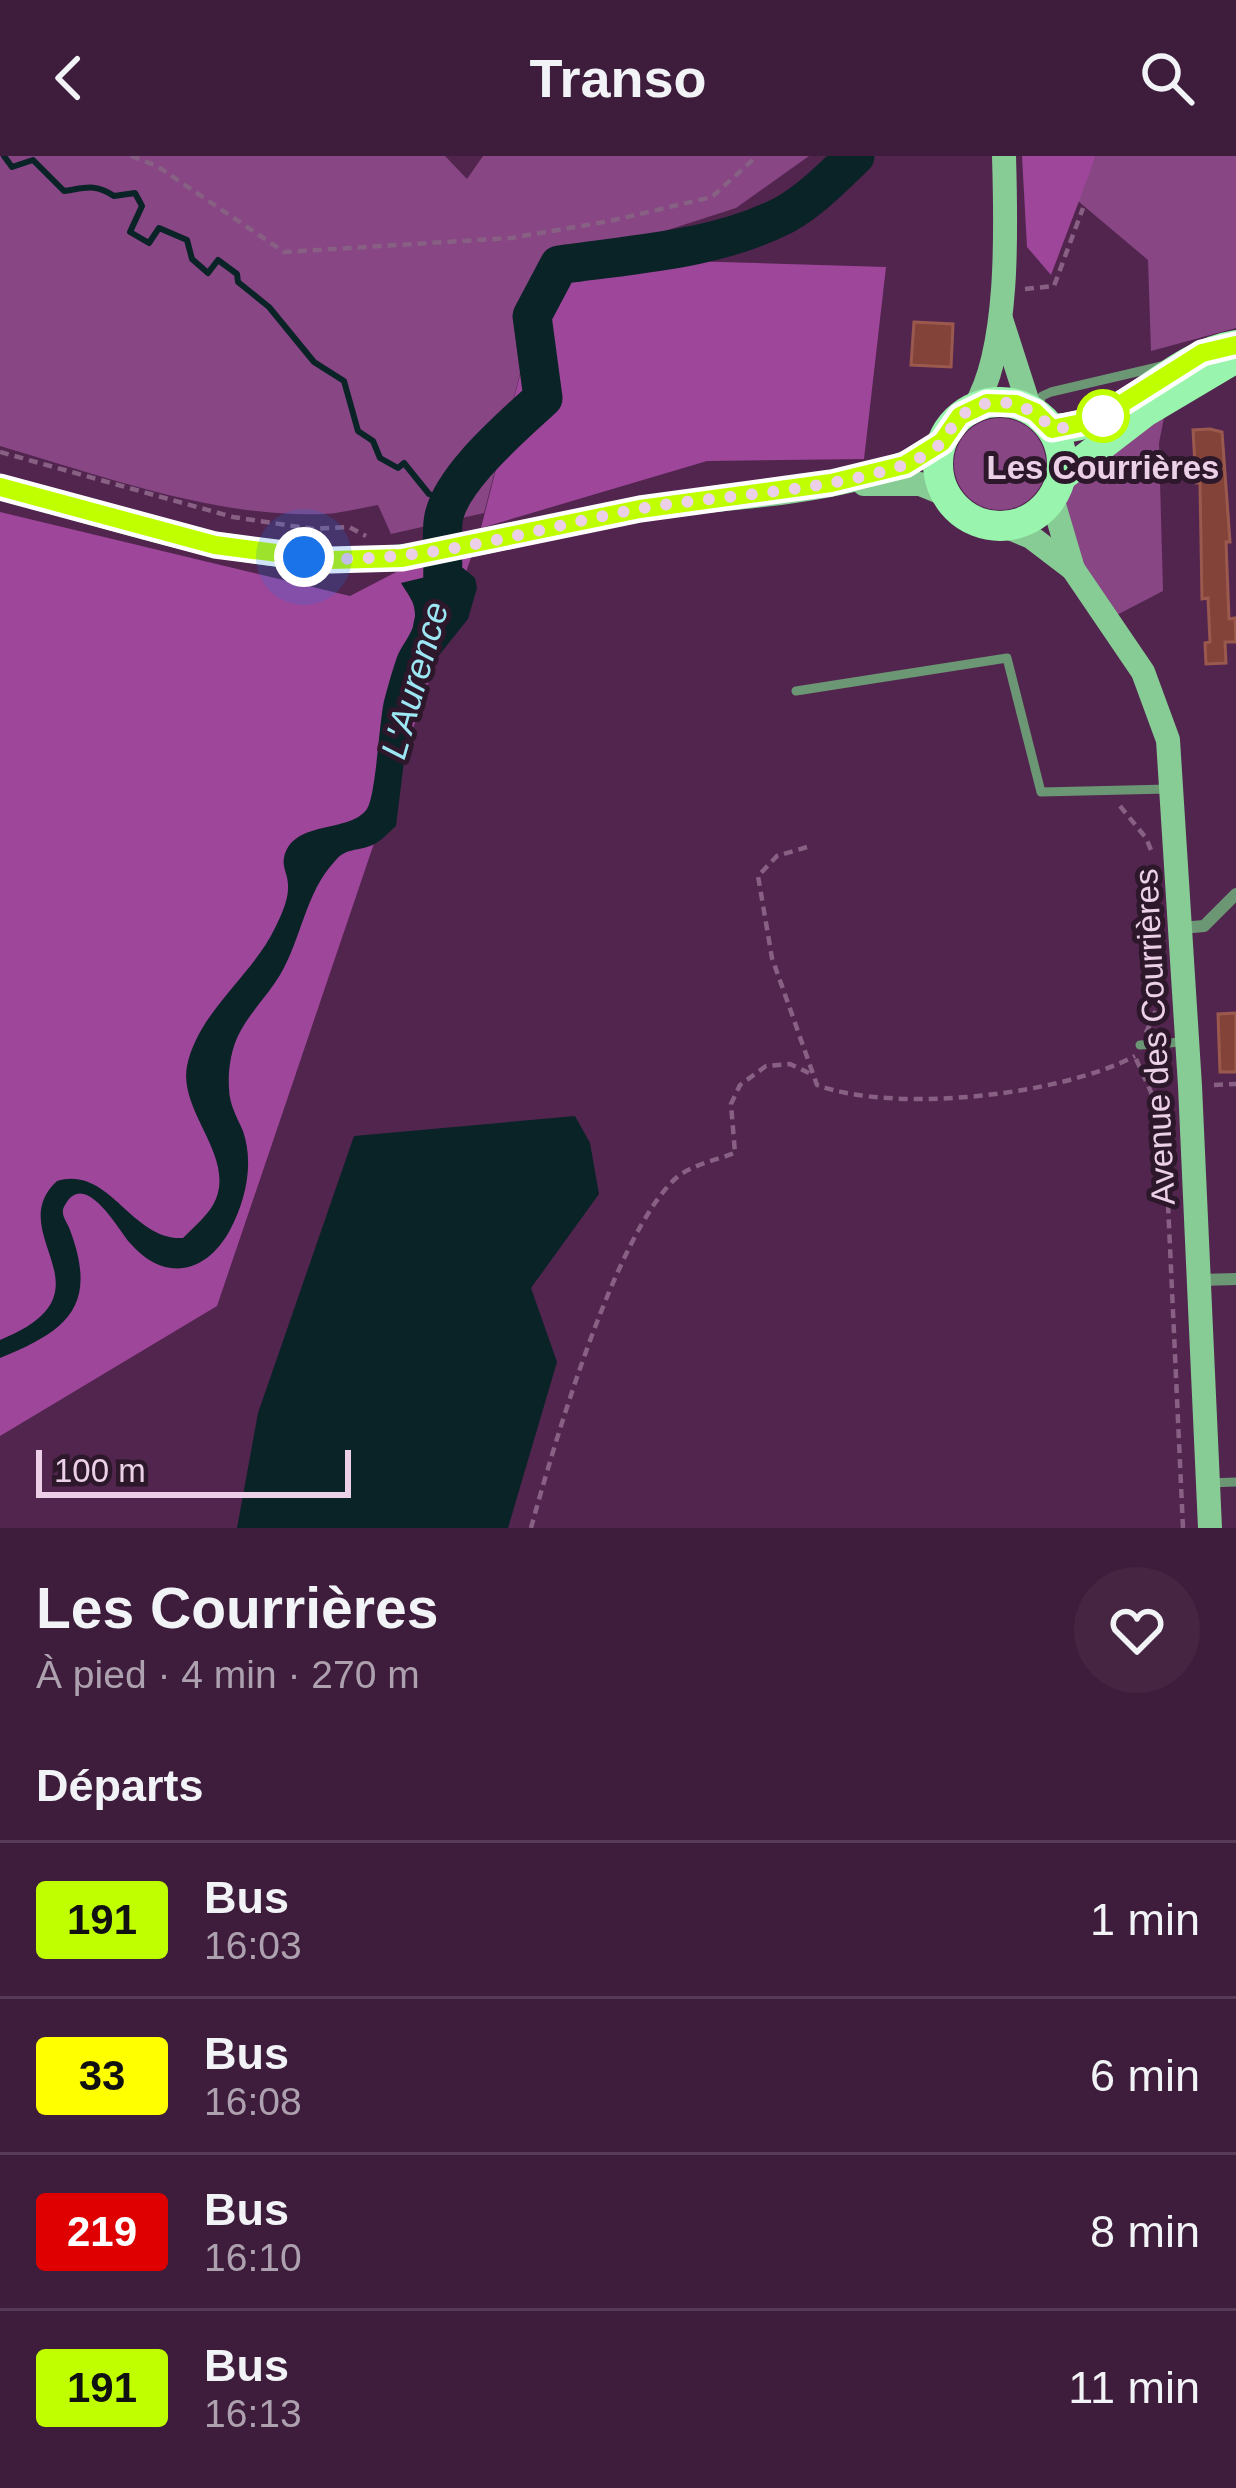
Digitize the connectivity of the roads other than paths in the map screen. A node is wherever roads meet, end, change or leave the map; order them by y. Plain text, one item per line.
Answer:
1 (1004, 156) edge
2 (1001, 303) junction
3 (1236, 345) edge
4 (1236, 358) edge
5 (974, 408) junction
6 (1039, 417) junction
7 (942, 442) junction
8 (831, 483) junction
9 (0, 487) edge
10 (1057, 487) junction
11 (947, 495) junction
12 (1002, 525) junction
13 (1073, 569) junction
14 (796, 691) dead end
15 (1174, 789) junction
16 (1236, 894) edge
17 (1181, 928) junction
18 (1187, 1042) junction
19 (1137, 1051) road end
20 (1236, 1279) edge
21 (1200, 1280) junction
22 (1236, 1482) edge
23 (1208, 1483) junction
24 (1210, 1528) edge

1 - 2 main road
2 - 5 main road
2 - 6 main road
3 - 6 main road
4 - 10 main road
5 - 6 main road
5 - 7 main road
6 - 10 main road
7 - 8 main road
7 - 11 main road
8 - 9 main road
8 - 11 main road
10 - 12 main road
10 - 13 main road, Avenue des Courrières
11 - 12 main road
12 - 13 main road, Avenue des Courrières
13 - 15 main road, Avenue des Courrières
14 - 15 lane
15 - 17 main road, Avenue des Courrières
16 - 17 street
17 - 18 main road, Avenue des Courrières
18 - 19 lane
18 - 21 main road, Avenue des Courrières
20 - 21 street
21 - 23 main road, Avenue des Courrières
22 - 23 lane
23 - 24 main road, Avenue des Courrières

